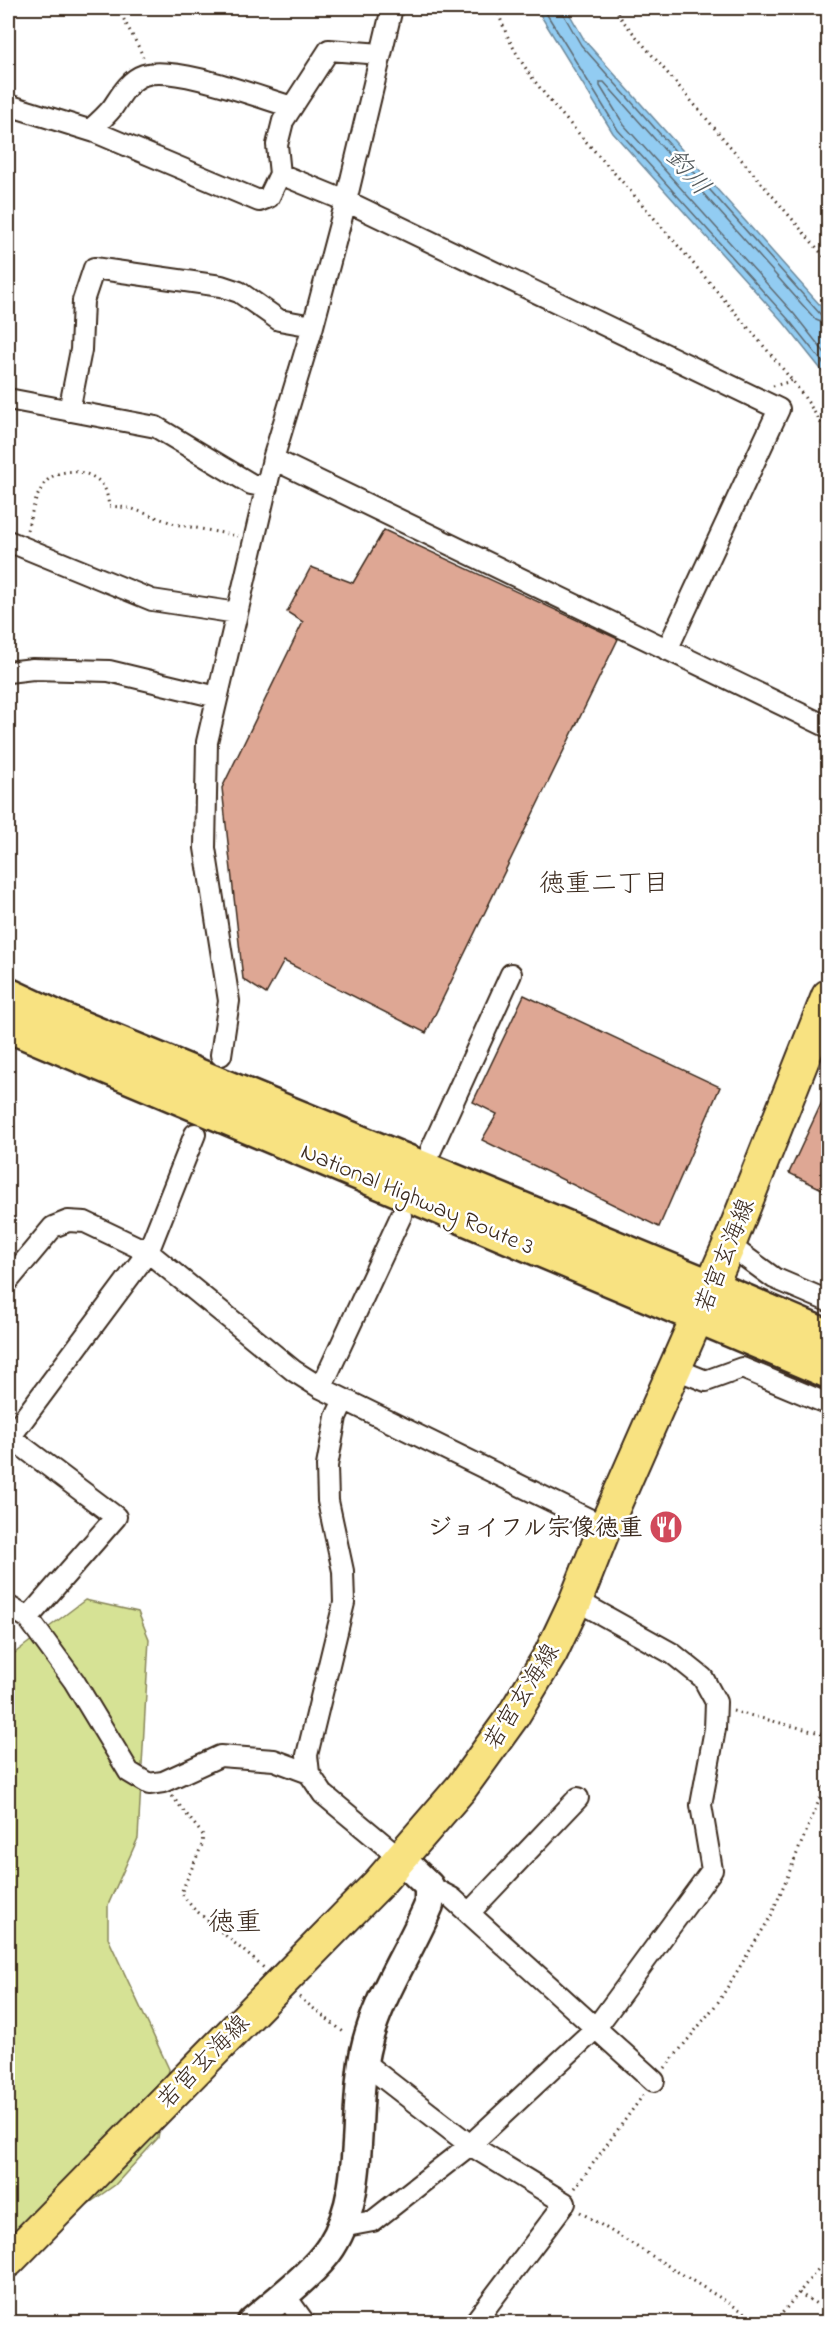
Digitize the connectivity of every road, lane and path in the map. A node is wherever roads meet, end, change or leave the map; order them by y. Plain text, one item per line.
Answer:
1 (119, 8) edge
2 (392, 8) edge
3 (497, 8) edge
4 (614, 8) edge
5 (381, 54) junction
6 (150, 75) junction
7 (8, 105) edge
8 (292, 107) junction
9 (90, 130) junction
10 (280, 174) junction
11 (346, 201) junction
12 (828, 261) edge
13 (313, 326) junction
14 (8, 399) edge
15 (69, 411) junction
16 (828, 437) edge
17 (273, 459) junction
18 (267, 487) junction
19 (254, 540) junction
20 (15, 544) edge
21 (237, 613) junction
22 (667, 650) junction
23 (8, 672) edge
24 (217, 697) junction
25 (828, 727) edge
26 (511, 974) dead end
27 (8, 995) edge
28 (828, 996) edge
29 (8, 1025) edge
30 (221, 1055) dead end
31 (195, 1134) dead end
32 (431, 1150) dead end
33 (401, 1216) dead end
34 (729, 1245) junction
35 (148, 1252) junction
36 (8, 1281) edge
37 (711, 1287) junction
38 (828, 1301) edge
39 (698, 1316) junction
40 (828, 1337) edge
41 (676, 1369) junction
42 (828, 1371) edge
43 (321, 1388) junction
44 (344, 1400) junction
45 (828, 1404) edge
46 (9, 1438) edge
47 (605, 1527) junction
48 (576, 1600) junction
49 (8, 1606) edge
50 (28, 1618) junction
51 (716, 1702) junction
52 (828, 1735) edge
53 (309, 1773) junction
54 (828, 1779) edge
55 (163, 1782) junction
56 (578, 1798) dead end
57 (400, 1858) junction
58 (429, 1886) junction
59 (469, 1913) junction
60 (280, 1982) junction
61 (595, 2029) junction
62 (364, 2056) junction
63 (654, 2081) junction
64 (470, 2145) junction
65 (565, 2203) junction
66 (341, 2227) junction
67 (828, 2257) edge
68 (8, 2261) edge
69 (799, 2293) junction
70 (284, 2294) junction
71 (828, 2311) edge
72 (252, 2322) edge
73 (304, 2322) edge
74 (475, 2322) edge
75 (760, 2322) edge
76 (775, 2322) edge

1 - 6 path
2 - 5 street
3 - 16 path
4 - 12 path
5 - 8 street
5 - 11 street
6 - 8 street
6 - 9 street
7 - 9 street
8 - 10 street
9 - 10 street
10 - 11 street
11 - 13 street
11 - 22 street
13 - 15 street
13 - 17 street
14 - 15 street
15 - 18 street
17 - 18 street
17 - 22 street
18 - 19 street
19 - 20 path
19 - 21 street
20 - 21 street
21 - 24 street
22 - 25 street
23 - 24 street
24 - 30 street
26 - 32 street
27 - 37 highway, National Highway Route 3
28 - 34 main road, 若宮玄海線
29 - 39 highway, National Highway Route 3
31 - 35 street
33 - 43 street
34 - 37 main road, 若宮玄海線
34 - 38 street
35 - 36 street
35 - 43 street
35 - 46 street
37 - 39 main road, 若宮玄海線
37 - 40 highway, National Highway Route 3
39 - 41 main road, 若宮玄海線
39 - 42 highway, National Highway Route 3
41 - 45 street
41 - 47 main road, 若宮玄海線
43 - 44 street
44 - 47 street
44 - 53 street
46 - 50 street
47 - 48 main road, 若宮玄海線
48 - 51 street
48 - 57 main road, 若宮玄海線
49 - 50 street
50 - 55 street
51 - 52 path
51 - 61 street
53 - 55 street
53 - 57 street
54 - 63 path
55 - 60 path
56 - 59 street
57 - 58 street
57 - 60 main road, 若宮玄海線
58 - 59 street
58 - 62 street
59 - 61 street
60 - 62 path
60 - 68 main road, 若宮玄海線
61 - 63 street
61 - 64 street
62 - 64 street
62 - 66 street
63 - 65 path
64 - 65 street
64 - 66 street
65 - 74 street
65 - 75 path
66 - 70 street
67 - 69 path
69 - 71 path
69 - 76 path
70 - 72 street
70 - 73 street

